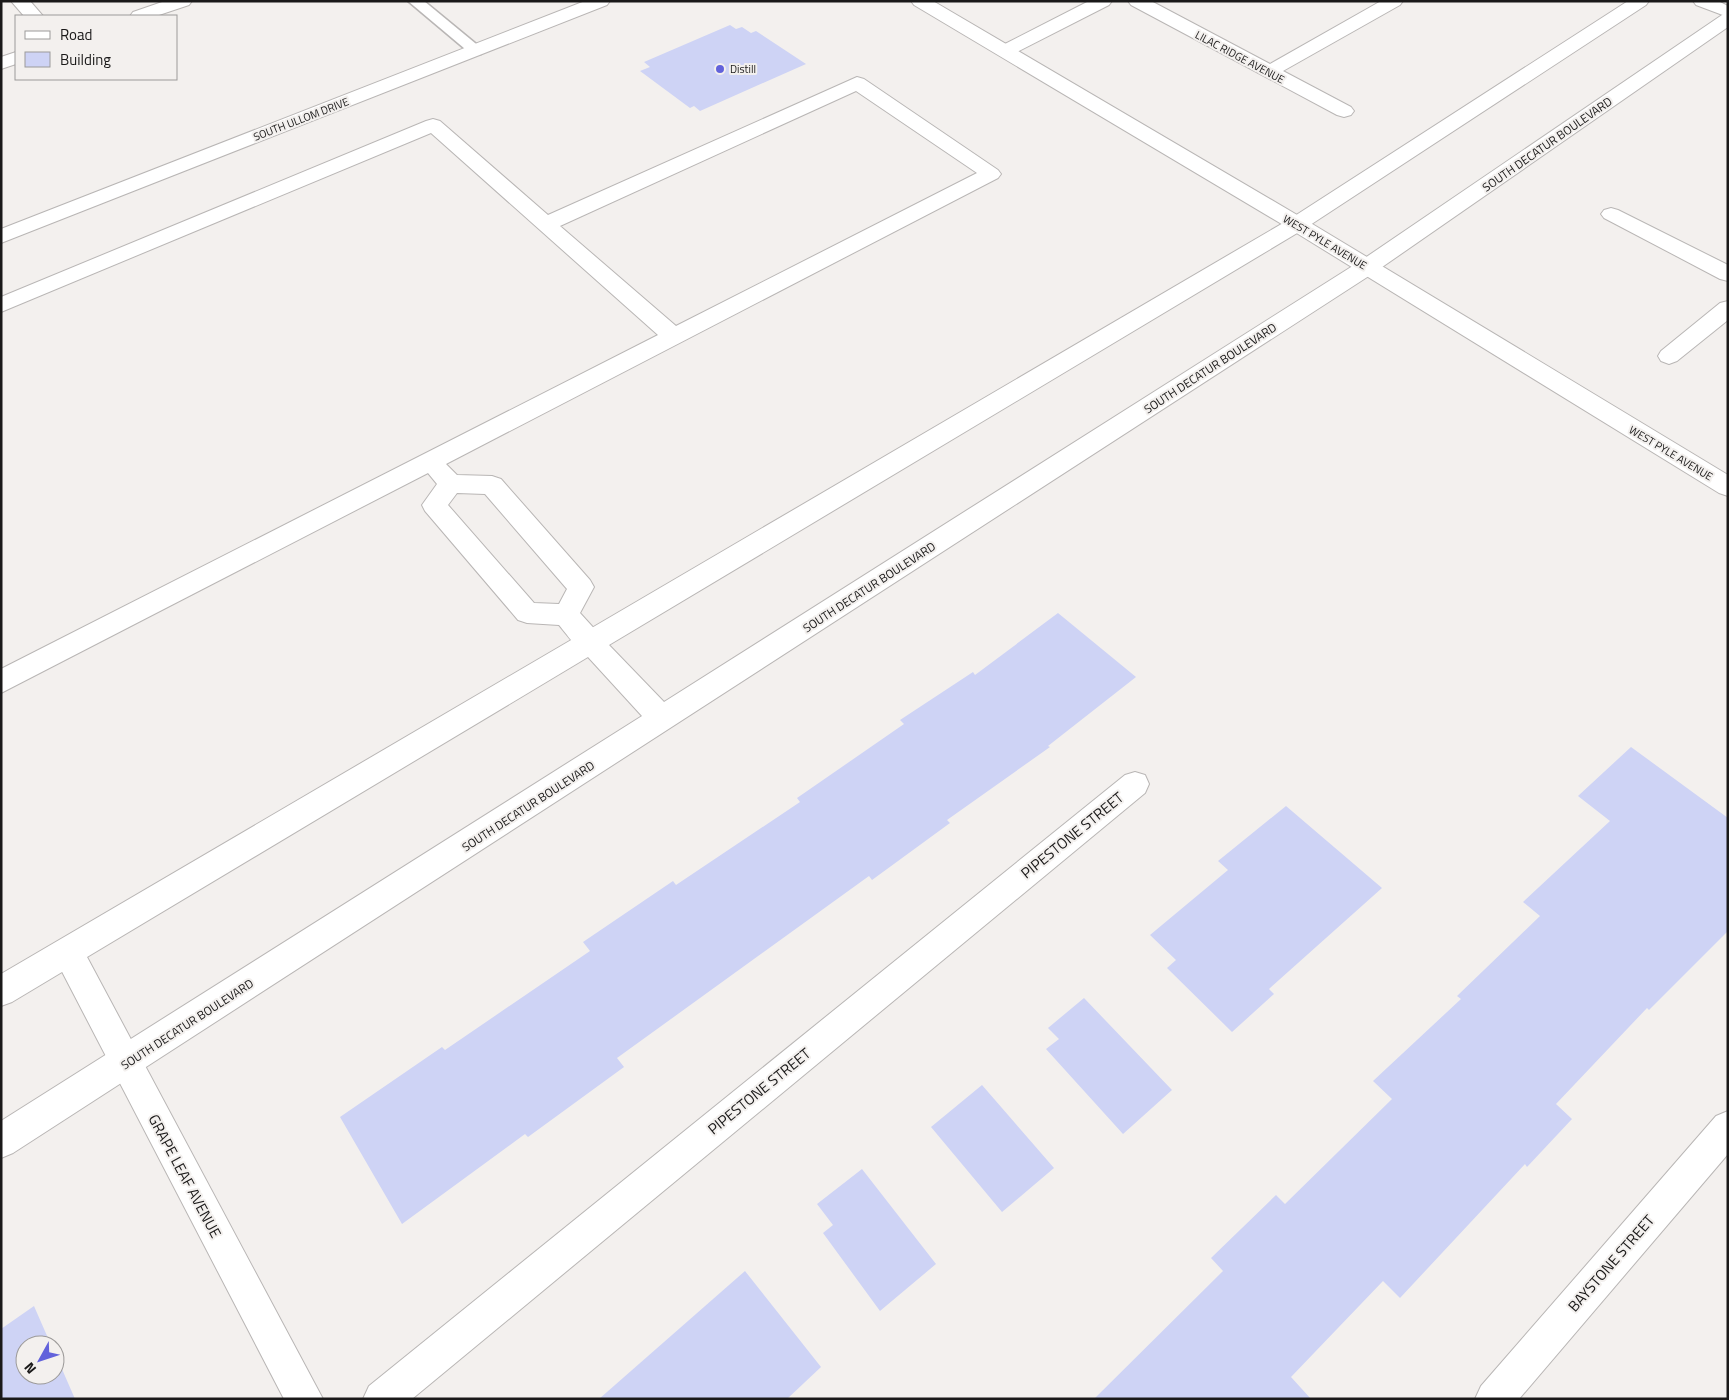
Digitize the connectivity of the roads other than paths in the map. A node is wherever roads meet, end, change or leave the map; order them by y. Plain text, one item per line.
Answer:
1 (20, 1) edge
2 (183, 1) edge
3 (415, 1) edge
4 (600, 1) edge
5 (920, 1) edge
6 (1103, 1) edge
7 (1137, 1) edge
8 (1394, 1) edge
9 (1640, 1) edge
10 (1702, 1) edge
11 (1728, 12) edge
12 (33, 15) edge
13 (142, 15) edge
14 (1728, 19) edge
15 (476, 51) junction
16 (1005, 51) junction
17 (15, 58) edge
18 (1, 64) edge
19 (1269, 72) junction
20 (1344, 111) dead end
21 (1611, 214) dead end
22 (546, 224) junction
23 (1297, 224) junction
24 (1, 237) edge
25 (1367, 267) junction
26 (1728, 274) edge
27 (1, 305) edge
28 (1728, 308) edge
29 (674, 337) junction
30 (1670, 356) dead end
31 (431, 461) junction
32 (451, 484) junction
33 (1728, 487) edge
34 (566, 615) junction
35 (591, 643) junction
36 (1, 682) edge
37 (662, 719) junction
38 (1135, 784) dead end
39 (68, 952) junction
40 (1, 991) edge
41 (126, 1064) junction
42 (1728, 1128) edge
43 (1, 1141) edge
44 (304, 1399) edge
45 (382, 1399) edge
46 (1494, 1399) edge

1 - 12 street
2 - 13 street
3 - 15 lane
4 - 15 street, SOUTH ULLOM DRIVE
5 - 16 street, WEST PYLE AVENUE
6 - 16 street
7 - 19 street, LILAC RIDGE AVENUE
8 - 19 street
9 - 23 street
10 - 11 street
14 - 25 street, SOUTH DECATUR BOULEVARD
15 - 24 street, SOUTH ULLOM DRIVE
16 - 23 street, WEST PYLE AVENUE
17 - 18 street
19 - 20 street, LILAC RIDGE AVENUE
21 - 26 street
22 - 27 street
22 - 29 street
22 - 29 street
23 - 25 street, WEST PYLE AVENUE
23 - 35 street
25 - 33 street, WEST PYLE AVENUE
25 - 37 street, SOUTH DECATUR BOULEVARD
28 - 30 street
29 - 31 street
31 - 32 street
31 - 36 street
32 - 34 street
32 - 34 street
34 - 35 street
35 - 37 street
35 - 39 street
37 - 41 street, SOUTH DECATUR BOULEVARD
38 - 45 street, PIPESTONE STREET
39 - 40 street
39 - 41 street, GRAPE LEAF AVENUE
41 - 43 street, SOUTH DECATUR BOULEVARD
41 - 44 street, GRAPE LEAF AVENUE
42 - 46 street, BAYSTONE STREET

